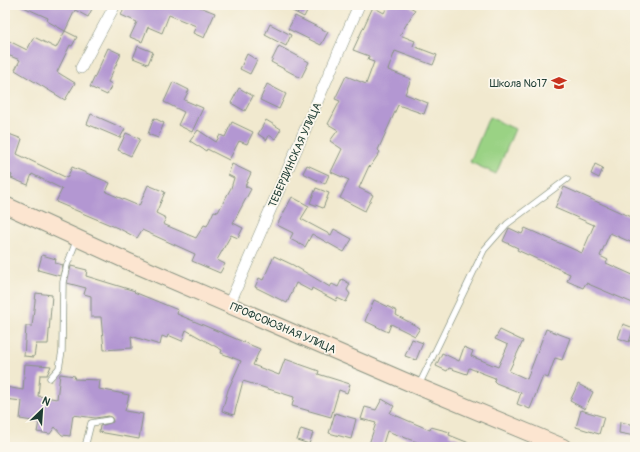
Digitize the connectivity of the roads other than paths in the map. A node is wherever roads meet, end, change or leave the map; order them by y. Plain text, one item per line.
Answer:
1 (115, 5) edge
2 (360, 5) edge
3 (82, 68) dead end
4 (567, 179) dead end
5 (5, 205) edge
6 (77, 238) junction
7 (229, 305) junction
8 (50, 378) dead end
9 (418, 387) junction
10 (108, 420) dead end
11 (85, 447) edge
12 (563, 447) edge

1 - 3 street
2 - 7 street, ТЕБЕРДИНСКАЯ УЛИЦА
4 - 9 lane
5 - 6 street, ПРОФСОЮЗНАЯ УЛИЦА
6 - 7 street, ПРОФСОЮЗНАЯ УЛИЦА
6 - 8 lane
7 - 9 street, ПРОФСОЮЗНАЯ УЛИЦА
9 - 12 street, ПРОФСОЮЗНАЯ УЛИЦА
10 - 11 lane

